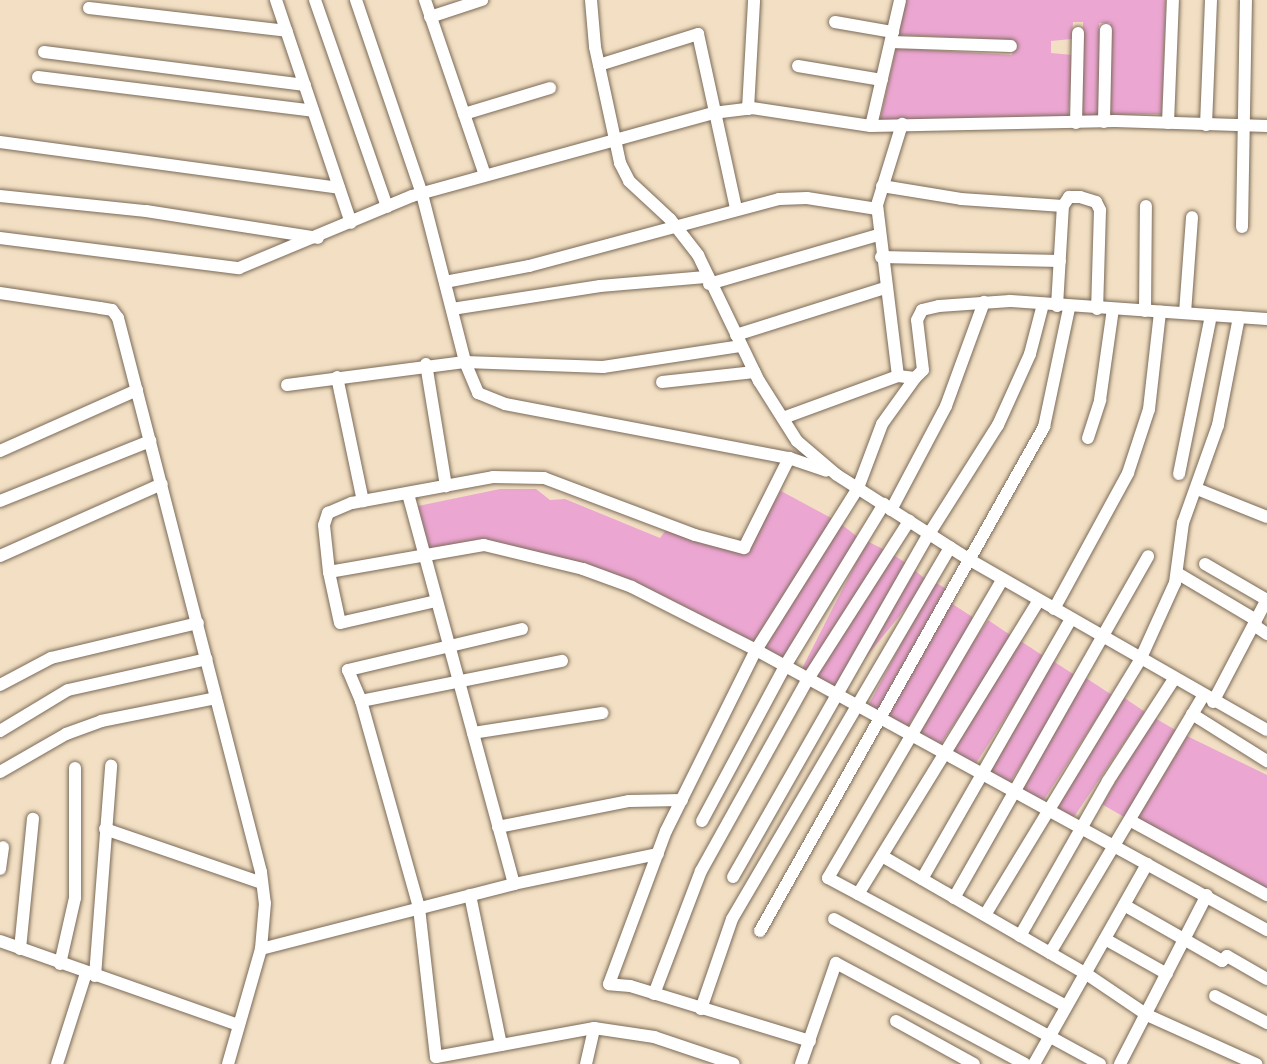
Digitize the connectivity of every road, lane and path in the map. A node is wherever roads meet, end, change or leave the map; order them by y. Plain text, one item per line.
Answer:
1 (276, 0) edge
2 (316, 0) edge
3 (356, 0) edge
4 (425, 0) edge
5 (482, 0) edge
6 (591, 0) edge
7 (754, 0) edge
8 (900, 0) edge
9 (1173, 0) edge
10 (1210, 0) edge
11 (1246, 0) edge
12 (89, 8) dead end
13 (430, 17) junction
14 (835, 22) dead end
15 (1106, 30) dead end
16 (286, 31) junction
17 (1078, 33) dead end
18 (892, 37) junction
19 (1011, 46) dead end
20 (44, 52) dead end
21 (598, 65) junction
22 (798, 66) dead end
23 (38, 77) dead end
24 (882, 80) junction
25 (304, 85) junction
26 (551, 88) dead end
27 (748, 109) junction
28 (313, 111) junction
29 (713, 113) junction
30 (464, 114) junction
31 (1104, 122) junction
32 (1076, 123) junction
33 (902, 124) junction
34 (1168, 124) junction
35 (1206, 125) junction
36 (872, 126) junction
37 (1243, 126) junction
38 (1267, 126) edge
39 (615, 141) junction
40 (0, 142) edge
41 (485, 175) junction
42 (882, 186) junction
43 (339, 188) junction
44 (422, 194) junction
45 (0, 196) edge
46 (1063, 206) junction
47 (1146, 206) dead end
48 (387, 207) junction
49 (736, 208) junction
50 (877, 209) junction
51 (1192, 217) dead end
52 (351, 223) junction
53 (1241, 227) dead end
54 (678, 228) junction
55 (878, 235) junction
56 (0, 238) edge
57 (318, 238) junction
58 (881, 257) junction
59 (1060, 261) junction
60 (707, 280) junction
61 (445, 282) junction
62 (885, 288) junction
63 (0, 293) edge
64 (984, 302) junction
65 (1043, 304) junction
66 (1063, 307) junction
67 (452, 309) junction
68 (1097, 309) junction
69 (1113, 310) junction
70 (1145, 311) junction
71 (1160, 312) junction
72 (1185, 313) junction
73 (1211, 315) junction
74 (1239, 317) junction
75 (1267, 319) edge
76 (738, 341) junction
77 (465, 362) junction
78 (426, 364) junction
79 (754, 372) junction
80 (898, 376) junction
81 (337, 377) junction
82 (915, 378) junction
83 (662, 382) dead end
84 (287, 385) dead end
85 (137, 390) junction
86 (783, 418) junction
87 (1088, 438) dead end
88 (150, 440) junction
89 (0, 451) edge
90 (789, 458) junction
91 (1180, 474) dead end
92 (837, 475) junction
93 (162, 484) junction
94 (446, 486) junction
95 (858, 488) junction
96 (1198, 489) junction
97 (408, 493) junction
98 (0, 501) edge
99 (363, 501) junction
100 (887, 507) junction
101 (1267, 517) edge
102 (909, 521) junction
103 (929, 534) junction
104 (950, 547) junction
105 (0, 556) edge
106 (1148, 556) dead end
107 (424, 558) junction
108 (970, 560) junction
109 (1205, 564) dead end
110 (329, 572) junction
111 (1177, 573) junction
112 (1003, 579) junction
113 (1039, 600) junction
114 (1267, 600) edge
115 (436, 601) junction
116 (1054, 609) junction
117 (1071, 619) junction
118 (1255, 622) junction
119 (198, 623) junction
120 (522, 629) dead end
121 (1267, 634) edge
122 (1104, 638) junction
123 (449, 644) junction
124 (756, 650) junction
125 (207, 659) junction
126 (1140, 660) junction
127 (562, 661) dead end
128 (785, 666) junction
129 (458, 679) junction
130 (1174, 679) junction
131 (808, 680) junction
132 (0, 685) edge
133 (836, 695) junction
134 (216, 698) junction
135 (1208, 699) junction
136 (361, 701) junction
137 (860, 708) junction
138 (602, 713) dead end
139 (1192, 714) junction
140 (882, 720) junction
141 (1267, 730) edge
142 (0, 731) edge
143 (473, 733) junction
144 (914, 738) junction
145 (946, 756) junction
146 (1267, 761) edge
147 (111, 766) dead end
148 (75, 768) dead end
149 (0, 772) edge
150 (979, 774) junction
151 (1014, 794) junction
152 (682, 800) junction
153 (1046, 811) junction
154 (33, 819) dead end
155 (702, 821) dead end
156 (1131, 821) junction
157 (498, 827) junction
158 (105, 829) junction
159 (1080, 830) junction
160 (3, 847) dead end
161 (1115, 848) junction
162 (658, 854) junction
163 (882, 856) junction
164 (1147, 864) junction
165 (0, 869) edge
166 (733, 877) dead end
167 (922, 879) junction
168 (262, 883) junction
169 (514, 884) junction
170 (858, 894) junction
171 (470, 895) junction
172 (1207, 895) junction
173 (1267, 895) edge
174 (954, 898) junction
175 (1124, 905) junction
176 (419, 908) junction
177 (985, 915) junction
178 (834, 919) dead end
179 (1266, 926) edge
180 (760, 931) dead end
181 (1020, 936) junction
182 (1105, 939) junction
183 (0, 941) edge
184 (1185, 941) junction
185 (261, 948) junction
186 (20, 949) junction
187 (1050, 954) junction
188 (60, 964) junction
189 (1085, 973) junction
190 (90, 974) junction
191 (1167, 974) junction
192 (1267, 979) edge
193 (654, 993) junction
194 (1215, 996) dead end
195 (1066, 1006) junction
196 (701, 1009) junction
197 (1147, 1015) junction
198 (896, 1021) dead end
199 (1267, 1023) edge
200 (239, 1025) junction
201 (594, 1028) junction
202 (1048, 1039) junction
203 (810, 1041) junction
204 (500, 1045) junction
205 (435, 1060) edge
206 (57, 1064) edge
207 (228, 1064) edge
208 (586, 1064) edge
209 (734, 1064) edge
210 (801, 1064) edge
211 (974, 1064) edge
212 (1025, 1064) edge
213 (1034, 1064) edge
214 (1100, 1064) edge
215 (1121, 1064) edge
216 (1256, 1064) edge

1 - 16 street
2 - 48 street
3 - 44 street
4 - 13 street
5 - 13 street
6 - 21 street
7 - 27 street
8 - 18 street
9 - 34 street
10 - 35 street
11 - 37 street
12 - 16 street
13 - 30 street
14 - 18 street
15 - 31 street
16 - 25 street
17 - 32 street
18 - 19 street
18 - 24 street
20 - 25 street
21 - 29 street
21 - 39 street
22 - 24 street
23 - 28 street
24 - 36 street
25 - 28 street
26 - 30 street
27 - 29 street
27 - 36 street
28 - 43 street
29 - 39 street
29 - 49 street
30 - 41 street
31 - 32 street
31 - 34 street
32 - 33 street
33 - 36 street
33 - 42 street
34 - 35 street
35 - 37 street
37 - 38 street
37 - 53 street
39 - 41 street
39 - 54 street
40 - 43 street
41 - 44 street
42 - 46 street
42 - 50 street
43 - 52 street
44 - 48 street
44 - 61 street
45 - 57 street
46 - 59 street
46 - 68 street
47 - 70 street
48 - 52 street
49 - 50 street
49 - 54 street
50 - 55 street
51 - 72 street
52 - 57 street
54 - 60 street
54 - 61 street
55 - 58 street
55 - 60 street
56 - 57 street
58 - 59 street
58 - 62 street
59 - 66 street
60 - 67 street
60 - 76 street
61 - 67 street
62 - 76 street
62 - 80 street
63 - 85 street
64 - 65 street
64 - 82 street
64 - 100 street
65 - 66 street
65 - 103 street
66 - 68 street
66 - 108 street
67 - 77 street
68 - 69 street
69 - 70 street
69 - 87 street
70 - 71 street
71 - 72 street
71 - 116 street
72 - 73 street
73 - 74 street
73 - 91 street
74 - 75 street
74 - 96 street
76 - 77 street
76 - 79 street
77 - 78 street
77 - 90 street
78 - 81 street
78 - 94 street
79 - 83 street
79 - 86 street
80 - 82 street
80 - 86 street
81 - 84 street
81 - 99 street
82 - 95 street
85 - 88 street
85 - 89 street
86 - 92 street
88 - 93 street
88 - 98 street
90 - 92 street
90 - 94 street
92 - 95 street
93 - 105 street
93 - 119 street
94 - 97 street
95 - 100 street
95 - 124 street
96 - 101 street
96 - 111 street
97 - 99 street
97 - 107 street
99 - 110 street
100 - 102 street
100 - 128 street
102 - 103 street
102 - 131 street
103 - 104 street
103 - 133 street
104 - 108 street
104 - 137 street
106 - 122 street
107 - 110 street
107 - 115 street
107 - 124 street
108 - 112 street
108 - 140 street
109 - 114 street
110 - 115 street
111 - 118 street
111 - 126 street
112 - 113 street
112 - 144 street
113 - 116 street
113 - 145 street
114 - 118 street
115 - 123 street
116 - 117 street
117 - 122 street
117 - 150 street
118 - 121 street
118 - 135 street
119 - 125 street
119 - 132 street
120 - 123 street
122 - 126 street
122 - 151 street
123 - 129 street
123 - 136 street
124 - 128 street
124 - 152 street
125 - 134 street
125 - 142 street
126 - 130 street
126 - 153 street
127 - 129 street
128 - 131 street
128 - 155 street
129 - 136 street
129 - 143 street
130 - 135 street
130 - 159 street
131 - 133 street
131 - 193 street
133 - 137 street
133 - 166 street
134 - 149 street
134 - 168 street
135 - 139 street
135 - 141 street
136 - 176 street
137 - 140 street
137 - 196 street
138 - 143 street
139 - 146 street
139 - 156 street
140 - 144 street
140 - 180 street
143 - 157 street
144 - 145 street
144 - 170 street
145 - 150 street
145 - 163 street
147 - 158 street
148 - 188 street
150 - 151 street
150 - 167 street
151 - 153 street
151 - 174 street
152 - 157 street
152 - 162 street
153 - 159 street
153 - 177 street
154 - 186 street
156 - 161 street
156 - 173 street
157 - 169 street
158 - 168 street
158 - 190 street
159 - 161 street
159 - 181 street
160 - 165 street
161 - 164 street
161 - 187 street
162 - 169 street
162 - 193 street
163 - 167 street
163 - 170 street
164 - 172 street
164 - 175 street
167 - 174 street
168 - 185 street
169 - 171 street
170 - 195 street
171 - 176 street
171 - 204 street
172 - 179 street
172 - 184 street
174 - 177 street
175 - 182 street
175 - 184 street
176 - 185 street
176 - 205 street
177 - 181 street
178 - 202 street
181 - 187 street
182 - 189 street
182 - 191 street
183 - 186 street
184 - 191 street
184 - 192 street
185 - 200 street
186 - 188 street
187 - 189 street
188 - 190 street
189 - 195 street
189 - 197 street
190 - 200 street
190 - 206 street
191 - 197 street
193 - 196 street
194 - 199 street
195 - 202 street
196 - 203 street
197 - 215 street
197 - 216 street
198 - 211 street
200 - 207 street
201 - 204 street
201 - 208 street
201 - 209 street
202 - 213 street
202 - 214 street
203 - 210 street
203 - 212 street
204 - 205 street

